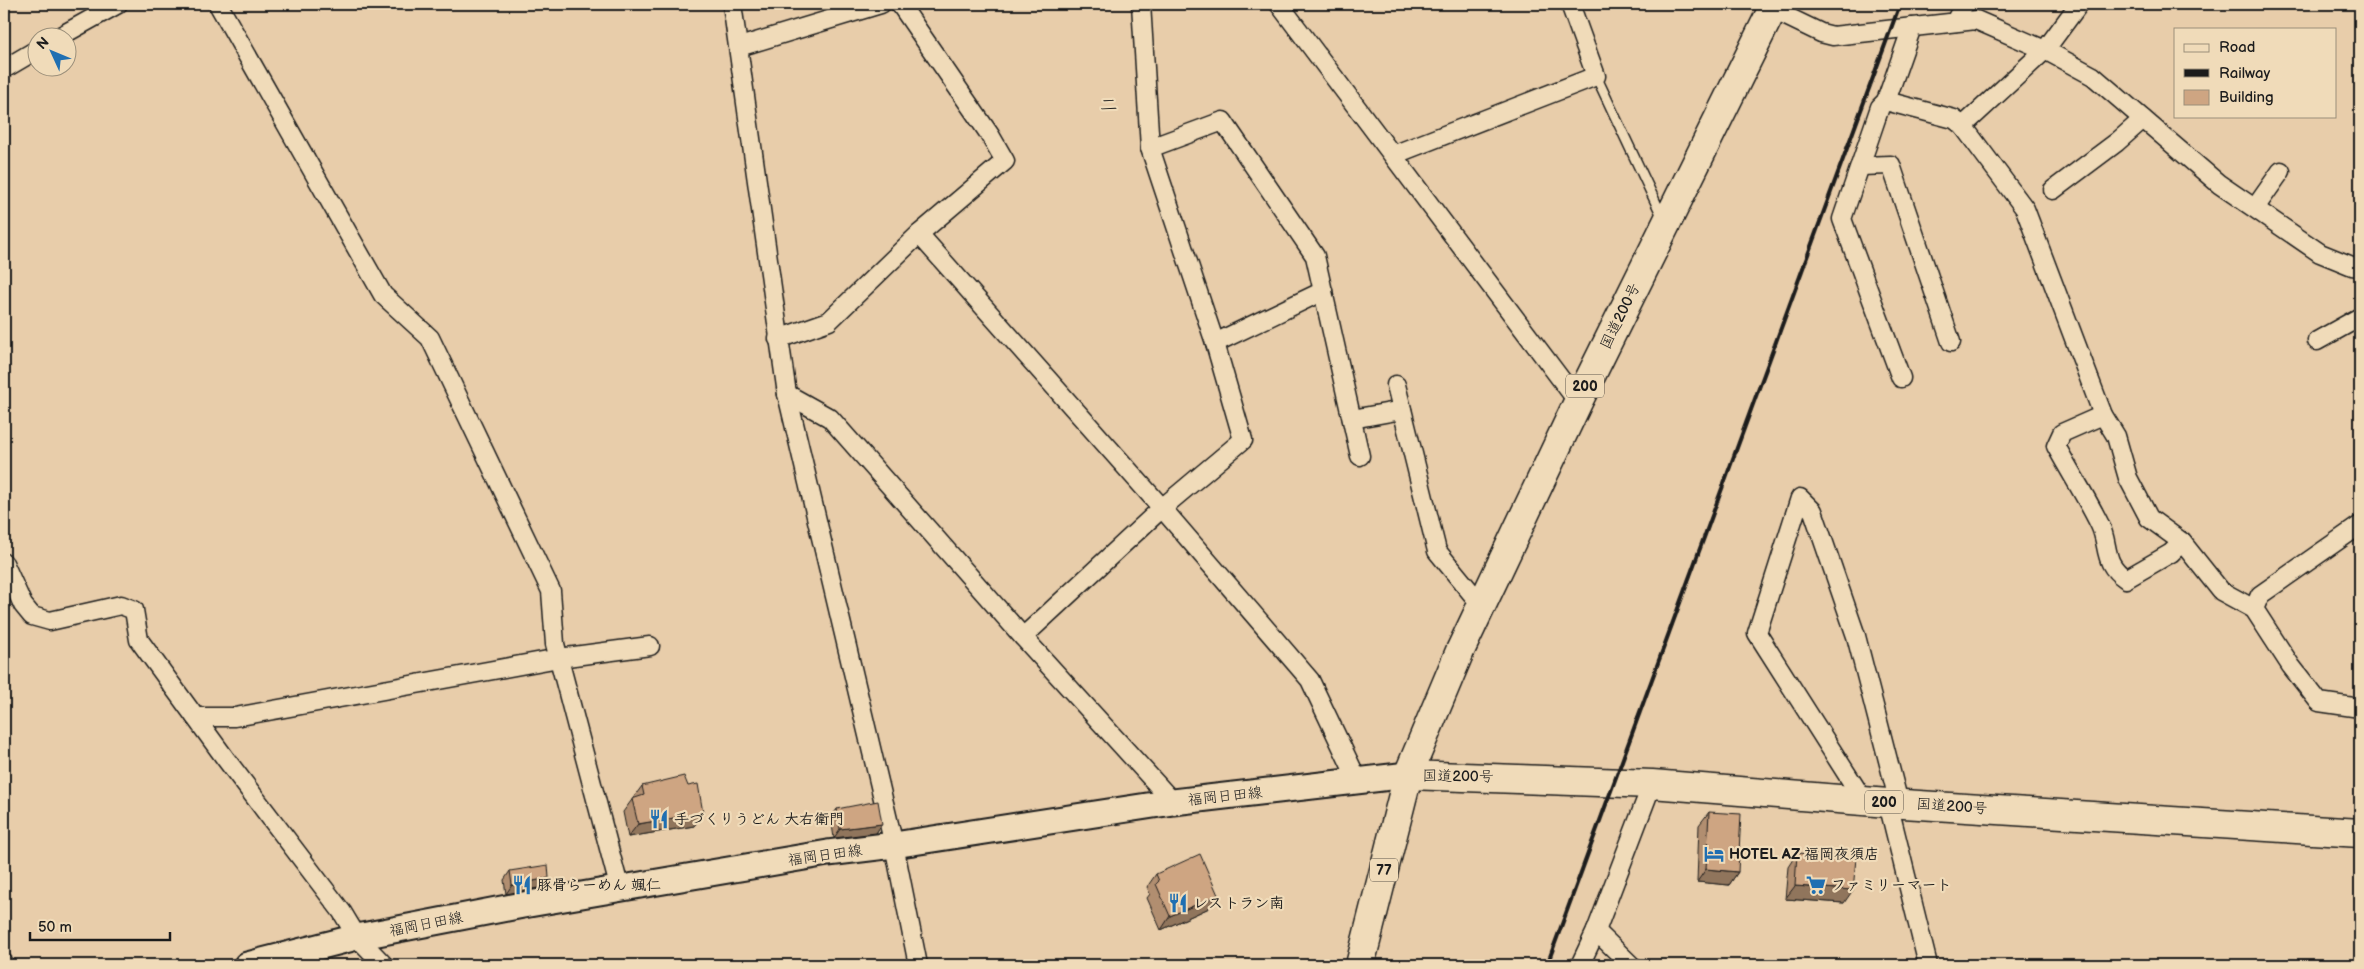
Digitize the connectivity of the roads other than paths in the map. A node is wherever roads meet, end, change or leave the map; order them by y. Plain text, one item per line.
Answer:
1 (118, 4) edge
2 (218, 4) edge
3 (732, 4) edge
4 (882, 4) edge
5 (900, 4) edge
6 (1141, 4) edge
7 (1279, 4) edge
8 (1570, 4) edge
9 (1964, 4) edge
10 (2079, 4) edge
11 (1770, 6) edge
12 (1955, 22) junction
13 (1912, 27) junction
14 (75, 28) edge
15 (740, 47) junction
16 (2045, 50) junction
17 (28, 55) edge
18 (4, 69) edge
19 (1596, 76) junction
20 (1886, 101) junction
21 (2143, 119) junction
22 (1963, 126) junction
23 (1150, 148) junction
24 (1393, 156) junction
25 (1860, 166) junction
26 (2281, 171) dead end
27 (2052, 190) dead end
28 (2254, 208) junction
29 (1665, 223) junction
30 (919, 234) junction
31 (2360, 267) edge
32 (1322, 291) junction
33 (2360, 317) edge
34 (778, 340) junction
35 (2317, 341) dead end
36 (1951, 342) dead end
37 (1215, 343) junction
38 (1901, 378) dead end
39 (1396, 385) dead end
40 (787, 394) junction
41 (1578, 402) junction
42 (1402, 410) junction
43 (2102, 415) junction
44 (1352, 419) junction
45 (1360, 456) dead end
46 (1162, 508) junction
47 (2360, 525) edge
48 (2182, 542) junction
49 (4, 562) edge
50 (1482, 606) junction
51 (2254, 609) junction
52 (1023, 637) junction
53 (650, 646) dead end
54 (559, 658) junction
55 (2360, 708) edge
56 (195, 717) junction
57 (1408, 775) junction
58 (1358, 781) junction
59 (1652, 784) junction
60 (1172, 802) junction
61 (1883, 802) junction
62 (2360, 833) edge
63 (894, 845) junction
64 (620, 890) junction
65 (1596, 931) junction
66 (357, 937) junction
67 (916, 957) edge
68 (247, 965) edge
69 (384, 965) edge
70 (908, 965) edge
71 (1360, 965) edge
72 (1580, 965) edge
73 (1631, 965) edge
74 (1928, 965) edge

1 - 14 street
2 - 54 street
3 - 15 street
4 - 15 street
5 - 30 street
6 - 23 street
7 - 24 street
8 - 19 street
9 - 12 street
10 - 16 street
11 - 13 street
11 - 29 main road, 国道200号 / 200
12 - 13 street
12 - 16 street
13 - 20 street
15 - 34 street
16 - 21 street
16 - 22 street
17 - 18 street
19 - 24 street
19 - 29 lane
20 - 22 street
20 - 25 street
21 - 27 street
21 - 28 street
22 - 43 street
23 - 32 street
23 - 37 street
24 - 41 street
25 - 36 street
25 - 38 street
26 - 28 street
28 - 31 street
29 - 41 main road, 国道200号 / 200
30 - 34 street
30 - 46 street
32 - 37 street
32 - 44 street
33 - 35 street
34 - 40 street
37 - 46 street
39 - 42 street
40 - 52 street
40 - 63 street
41 - 50 main road, 国道200号 / 200
42 - 44 street
42 - 50 street
43 - 48 street
43 - 48 street
44 - 45 street
46 - 52 street
46 - 58 street
47 - 51 street
48 - 51 street
49 - 56 street
50 - 57 main road, 国道200号 / 200
51 - 55 street
52 - 60 street
53 - 54 street
54 - 56 street
54 - 64 street
56 - 66 street
57 - 58 main road, 福岡日田線
57 - 59 main road, 国道200号 / 200
57 - 71 main road, 77
58 - 60 main road, 福岡日田線
59 - 61 main road, 国道200号 / 200
59 - 65 street
60 - 63 main road, 福岡日田線
61 - 61 street
61 - 62 main road, 国道200号 / 200
61 - 74 street
63 - 64 main road, 福岡日田線
63 - 67 street
64 - 66 main road, 福岡日田線
65 - 72 street
65 - 73 street
66 - 68 main road, 福岡日田線
66 - 69 street
67 - 70 street

